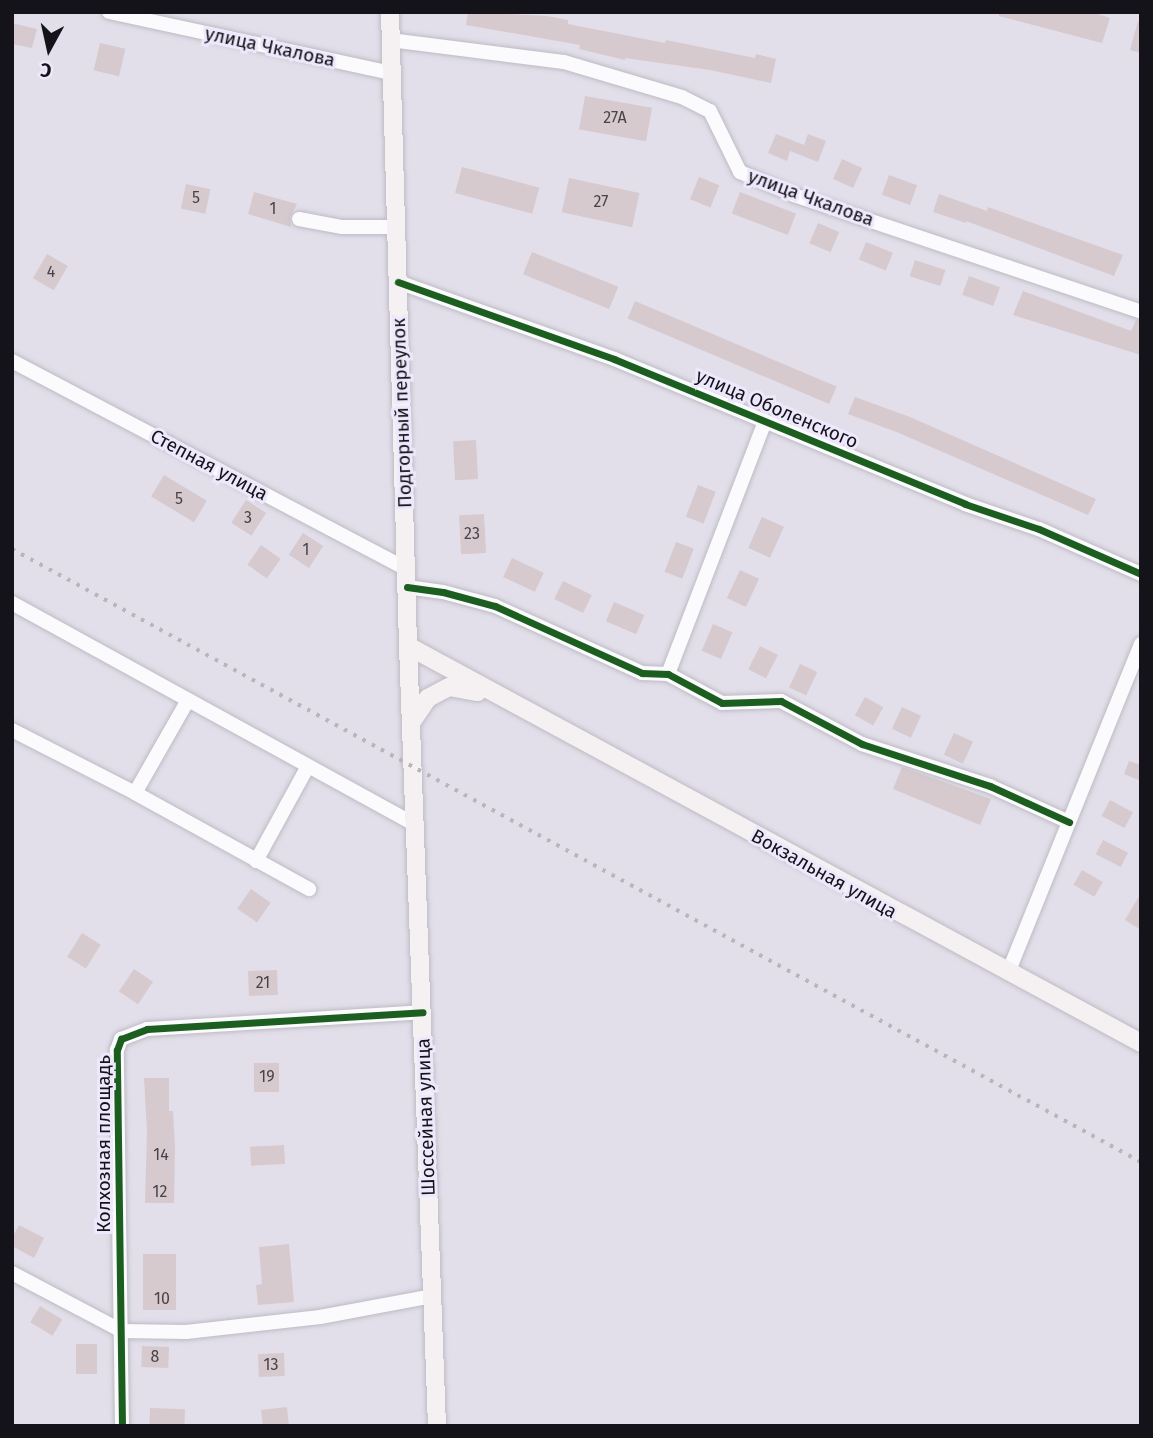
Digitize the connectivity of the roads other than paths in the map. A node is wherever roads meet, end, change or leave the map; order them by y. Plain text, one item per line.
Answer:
1 (109, 12) edge
2 (390, 12) edge
3 (390, 40) junction
4 (390, 74) junction
5 (299, 219) dead end
6 (396, 227) junction
7 (398, 282) junction
8 (1141, 312) edge
9 (12, 361) edge
10 (765, 421) junction
11 (1141, 575) edge
12 (407, 578) junction
13 (12, 603) edge
14 (1141, 645) edge
15 (408, 646) junction
16 (668, 674) junction
17 (188, 700) junction
18 (508, 702) junction
19 (411, 723) junction
20 (12, 730) edge
21 (307, 766) junction
22 (135, 793) junction
23 (1069, 822) junction
24 (415, 825) junction
25 (256, 862) junction
26 (309, 889) dead end
27 (1007, 973) junction
28 (422, 1012) junction
29 (1141, 1043) edge
30 (12, 1273) edge
31 (432, 1296) junction
32 (122, 1331) junction
33 (121, 1426) edge
34 (437, 1426) edge

1 - 4 street, улица Чкалова
2 - 3 main road, Подгорный переулок
3 - 4 main road, Подгорный переулок
3 - 8 street, улица Чкалова
4 - 6 main road, Подгорный переулок
5 - 6 street
6 - 7 main road, Подгорный переулок
7 - 10 street, улица Оболенского
7 - 12 main road, Подгорный переулок
9 - 12 street, Степная улица
10 - 11 street, улица Оболенского
10 - 16 street
12 - 15 main road, Подгорный переулок
12 - 16 street, Степная улица
13 - 17 street
14 - 23 street
15 - 18 main road
15 - 19 main road, Подгорный переулок
16 - 23 street
17 - 21 street
17 - 22 street
18 - 19 main road
18 - 27 main road, Вокзальная улица
19 - 24 main road, Шоссейная улица
20 - 22 street
21 - 24 street
21 - 25 street
22 - 25 street
23 - 27 street
24 - 28 main road, Шоссейная улица
25 - 26 street
27 - 29 main road, Вокзальная улица
28 - 31 main road, Шоссейная улица
28 - 32 street, Колхозная площадь
30 - 32 street
31 - 32 street
31 - 34 main road, Шоссейная улица
32 - 33 street, Колхозная площадь

